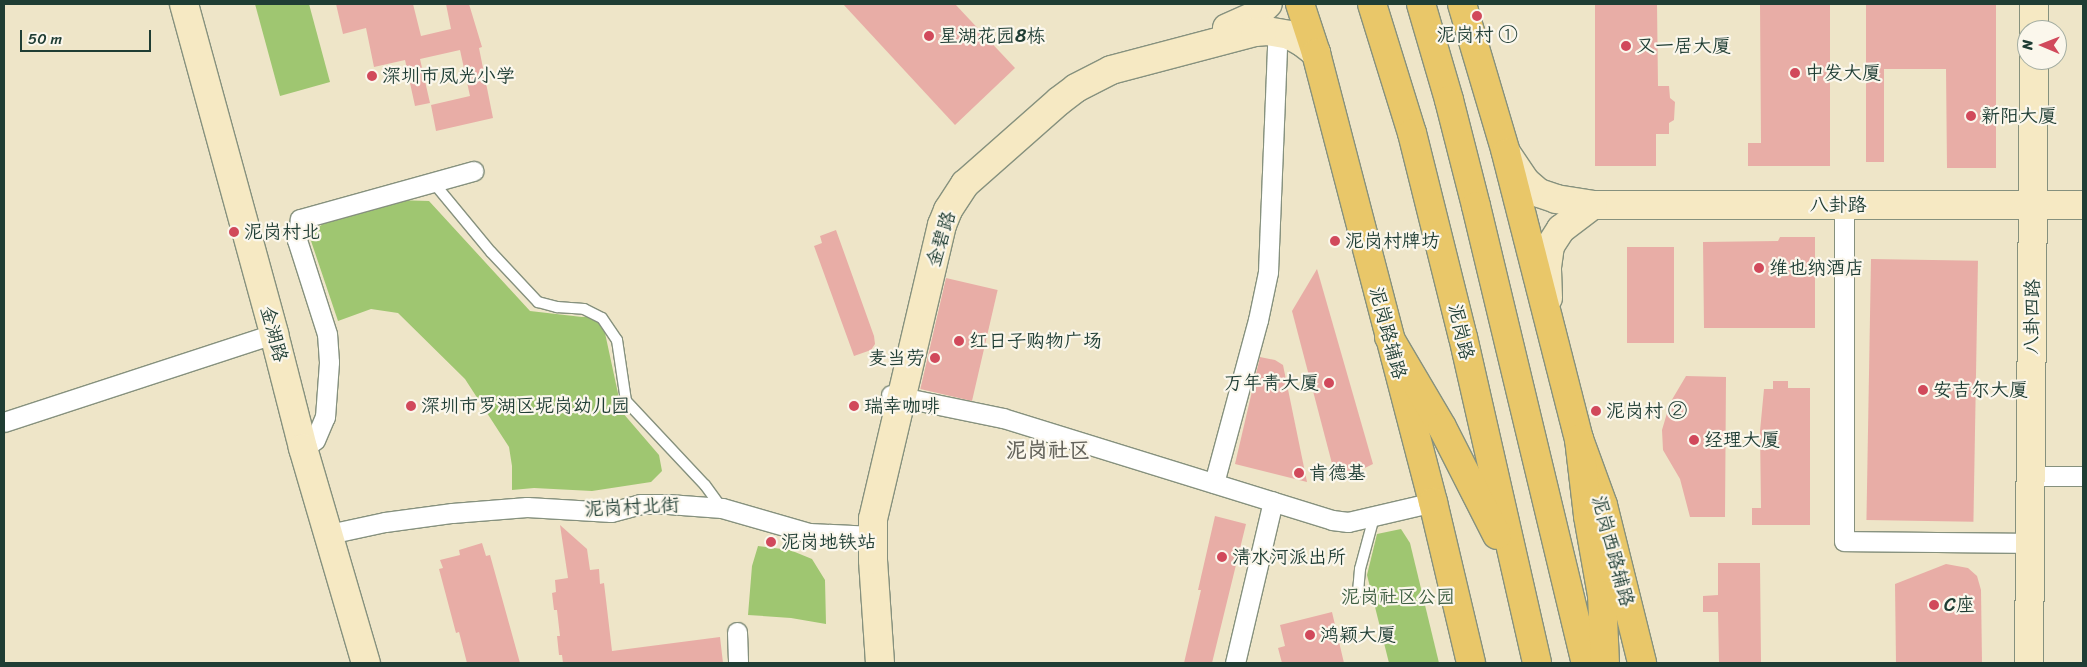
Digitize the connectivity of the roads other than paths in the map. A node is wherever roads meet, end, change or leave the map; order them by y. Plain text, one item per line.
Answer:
1 (184, 4) edge
2 (1268, 4) edge
3 (1300, 4) edge
4 (1372, 4) edge
5 (1421, 4) edge
6 (1462, 4) edge
7 (2034, 4) edge
8 (2034, 20) edge
9 (1277, 44) dead end
10 (1316, 53) junction
11 (2034, 70) edge
12 (1506, 153) junction
13 (473, 171) dead end
14 (433, 182) junction
15 (1844, 205) junction
16 (1593, 206) junction
17 (2033, 206) junction
18 (2083, 206) edge
19 (1550, 324) junction
20 (274, 334) junction
21 (1390, 337) junction
22 (897, 397) junction
23 (4, 422) edge
24 (1579, 439) junction
25 (303, 448) junction
26 (2030, 476) junction
27 (2083, 476) edge
28 (1214, 483) junction
29 (1274, 501) junction
30 (1432, 502) junction
31 (722, 508) junction
32 (1374, 516) junction
33 (328, 534) junction
34 (868, 536) junction
35 (2029, 543) junction
36 (1514, 566) junction
37 (1358, 592) dead end
38 (737, 632) dead end
39 (366, 663) edge
40 (738, 663) edge
41 (868, 663) edge
42 (880, 663) edge
43 (1235, 663) edge
44 (1471, 663) edge
45 (1537, 663) edge
46 (1586, 663) edge
47 (1605, 663) edge
48 (1642, 663) edge
49 (2029, 663) edge

1 - 20 street, 金湖路
2 - 22 street, 金碧路
3 - 10 main road, 泥岗路辅路
4 - 36 main road, 泥岗路
5 - 46 main road
6 - 12 main road
7 - 8 street
9 - 28 street
10 - 21 main road, 泥岗路辅路
10 - 22 street, 金碧路
11 - 17 street, 八卦四路
12 - 16 street, 八卦路
12 - 19 main road
13 - 14 street
14 - 25 street
14 - 31 lane
15 - 16 street, 八卦路
15 - 17 street, 八卦路
15 - 35 street
16 - 19 street
17 - 18 street, 八卦路
17 - 26 street, 八卦四路
19 - 24 main road
20 - 23 street
20 - 25 street, 金湖路
21 - 30 main road, 泥岗路辅路
21 - 36 main road
22 - 28 street
22 - 34 street, 金碧路
24 - 47 main road
24 - 48 main road, 泥岗西路辅路
25 - 33 street, 金湖路
26 - 27 street
26 - 35 street, 八卦四路
28 - 29 street
29 - 32 street
29 - 43 street
30 - 32 street
30 - 44 main road, 泥岗路辅路
31 - 33 street, 泥岗村北街
31 - 34 street, 泥岗村北街
32 - 37 lane
33 - 39 street, 金湖路
34 - 41 street, 金碧路
34 - 42 street, 金碧路
35 - 49 street, 八卦四路
36 - 45 main road, 泥岗路
38 - 40 street

